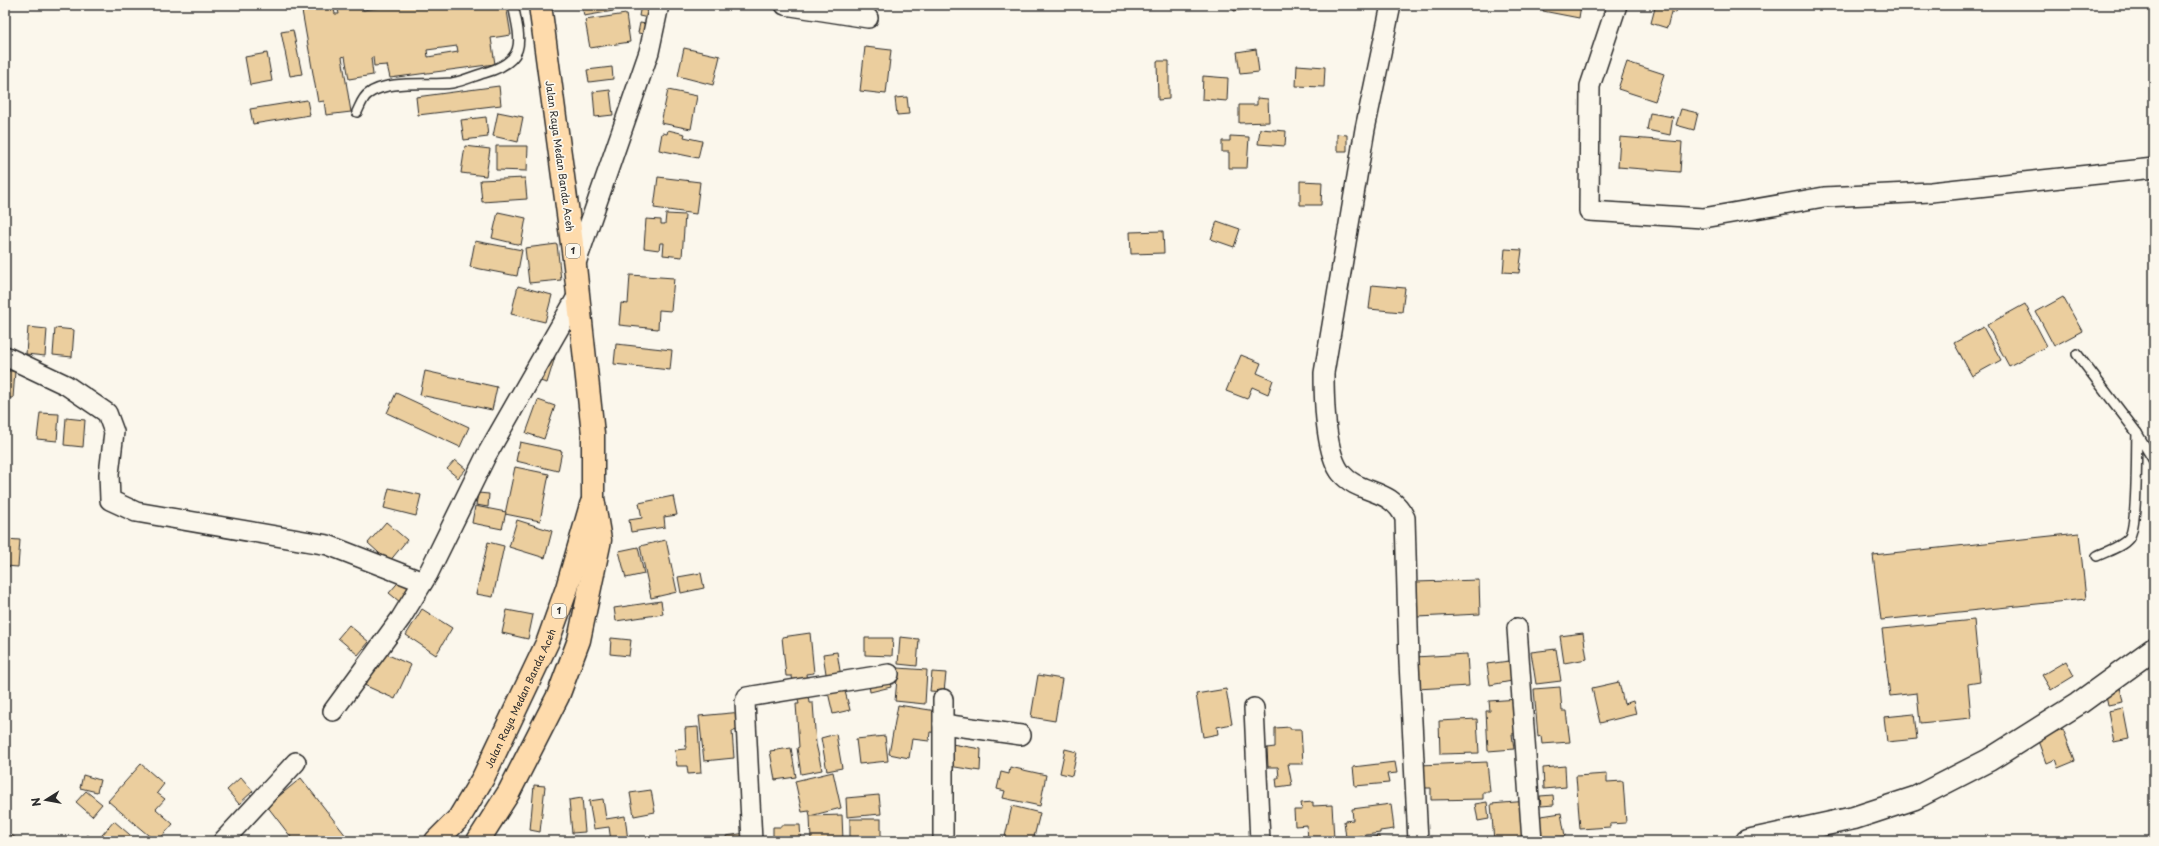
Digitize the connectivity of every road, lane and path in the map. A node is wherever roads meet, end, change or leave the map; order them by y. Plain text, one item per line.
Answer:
1 (513, 5) edge
2 (540, 5) edge
3 (659, 5) edge
4 (785, 5) edge
5 (1391, 5) edge
6 (1617, 5) edge
7 (868, 18) dead end
8 (357, 112) dead end
9 (2154, 168) edge
10 (575, 266) junction
11 (578, 295) junction
12 (2077, 354) dead end
13 (5, 356) edge
14 (2137, 433) junction
15 (2154, 461) edge
16 (592, 498) junction
17 (2097, 556) dead end
18 (423, 582) junction
19 (1517, 628) dead end
20 (2154, 649) edge
21 (889, 674) dead end
22 (943, 699) dead end
23 (1254, 708) dead end
24 (333, 711) dead end
25 (943, 724) junction
26 (1021, 735) dead end
27 (296, 762) dead end
28 (223, 841) edge
29 (436, 841) edge
30 (478, 841) edge
31 (752, 841) edge
32 (943, 841) edge
33 (1260, 841) edge
34 (1418, 841) edge
35 (1532, 841) edge
36 (1747, 841) edge

1 - 8 lane
2 - 10 highway, Jalan Raya Medan Banda Aceh / 1
3 - 10 street
4 - 7 street
5 - 34 street
6 - 9 street
10 - 11 highway, Jalan Raya Medan Banda Aceh / 1
11 - 16 highway, Jalan Raya Medan Banda Aceh / 1
11 - 18 street
12 - 14 lane
13 - 18 street
14 - 15 lane
14 - 17 lane
16 - 29 highway, Jalan Raya Medan Banda Aceh / 1
16 - 30 highway, Jalan Raya Medan Banda Aceh / 1
18 - 24 street
19 - 35 street
20 - 36 street
21 - 31 street
22 - 25 street
23 - 33 street
25 - 26 street
25 - 32 street
27 - 28 street

